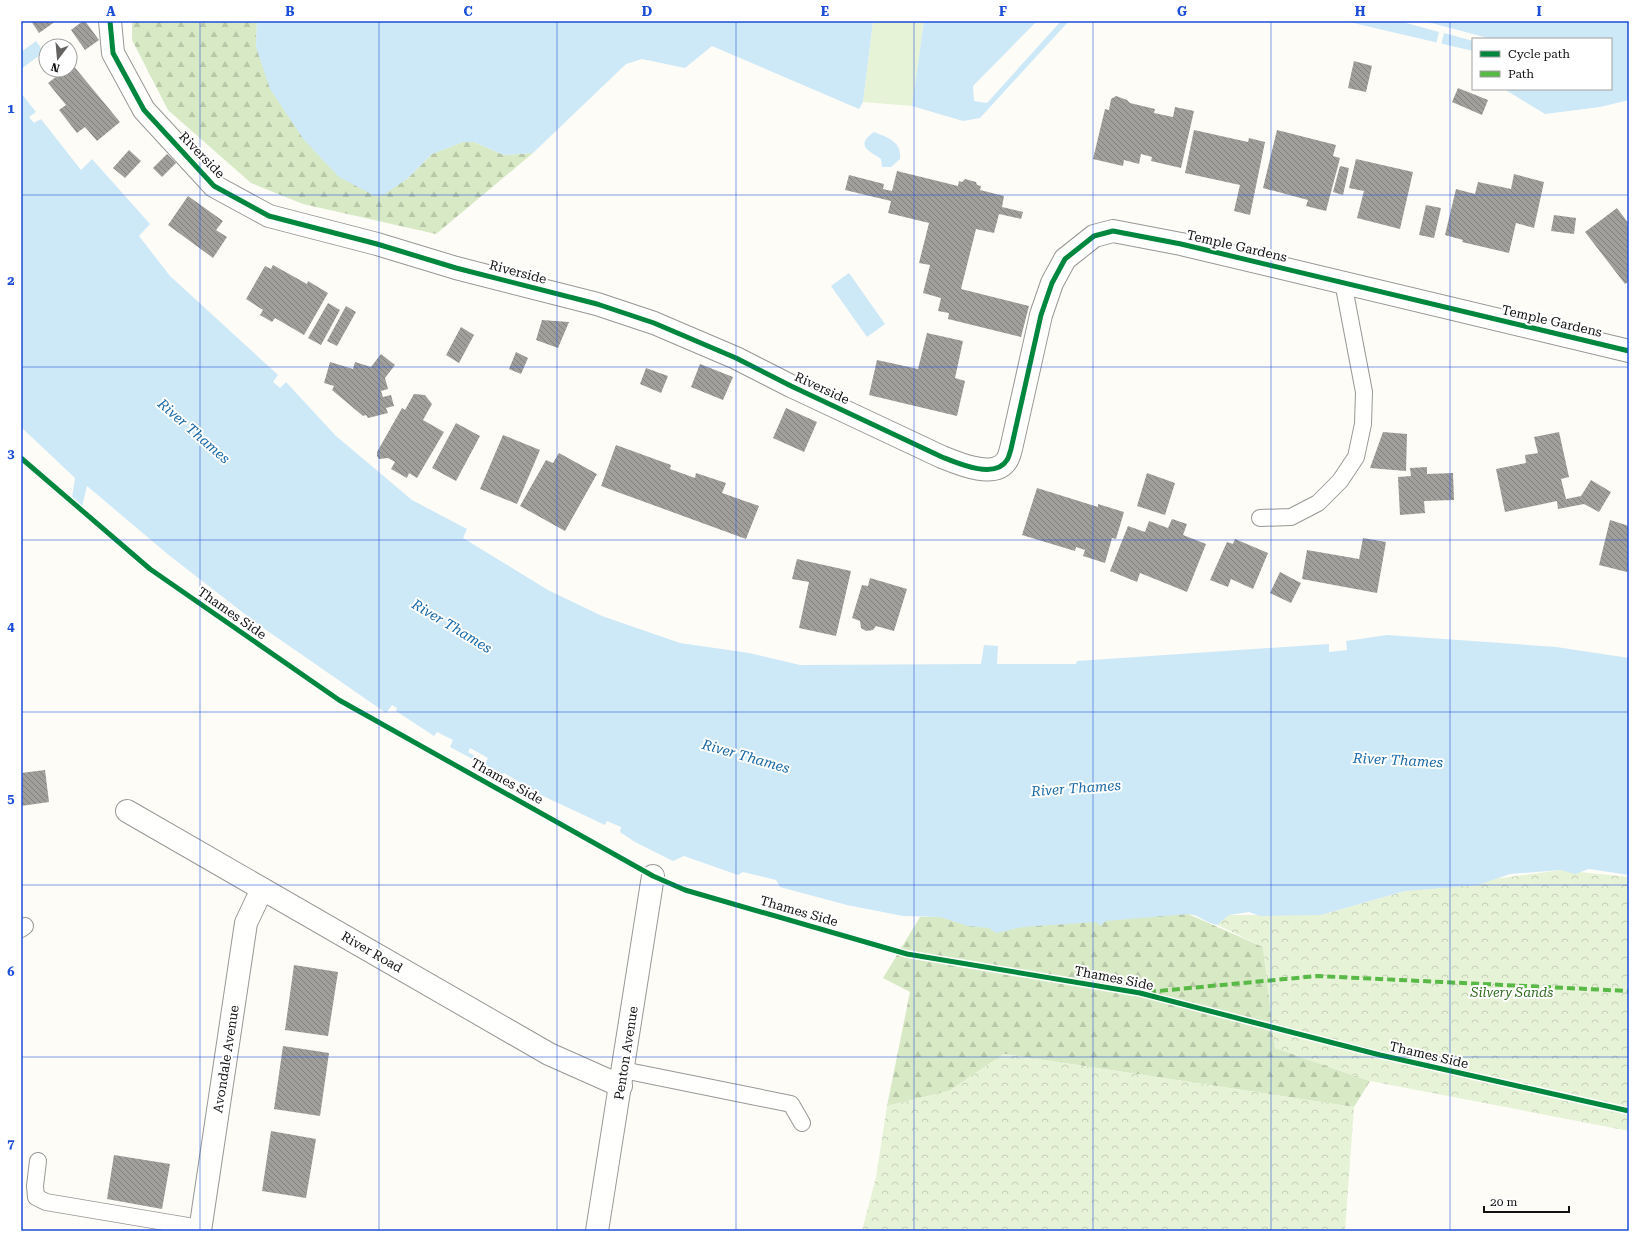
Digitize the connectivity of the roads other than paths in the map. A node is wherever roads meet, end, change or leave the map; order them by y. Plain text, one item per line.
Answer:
1 (110, 21) edge
2 (1343, 282) junction
3 (1629, 350) edge
4 (996, 469) joint
5 (1260, 518) dead end
6 (127, 812) dead end
7 (653, 876) road end
8 (262, 889) junction
9 (622, 1078) junction
10 (802, 1123) dead end
11 (38, 1161) dead end
12 (200, 1229) edge
13 (597, 1231) edge

1 - 4 street, Riverside
2 - 3 street, Temple Gardens
2 - 4 street, Temple Gardens
2 - 5 lane
6 - 8 street, River Road
7 - 9 street, Penton Avenue
8 - 9 street, River Road
8 - 12 street, Avondale Avenue
9 - 10 lane
9 - 13 street, Penton Avenue
11 - 12 lane

